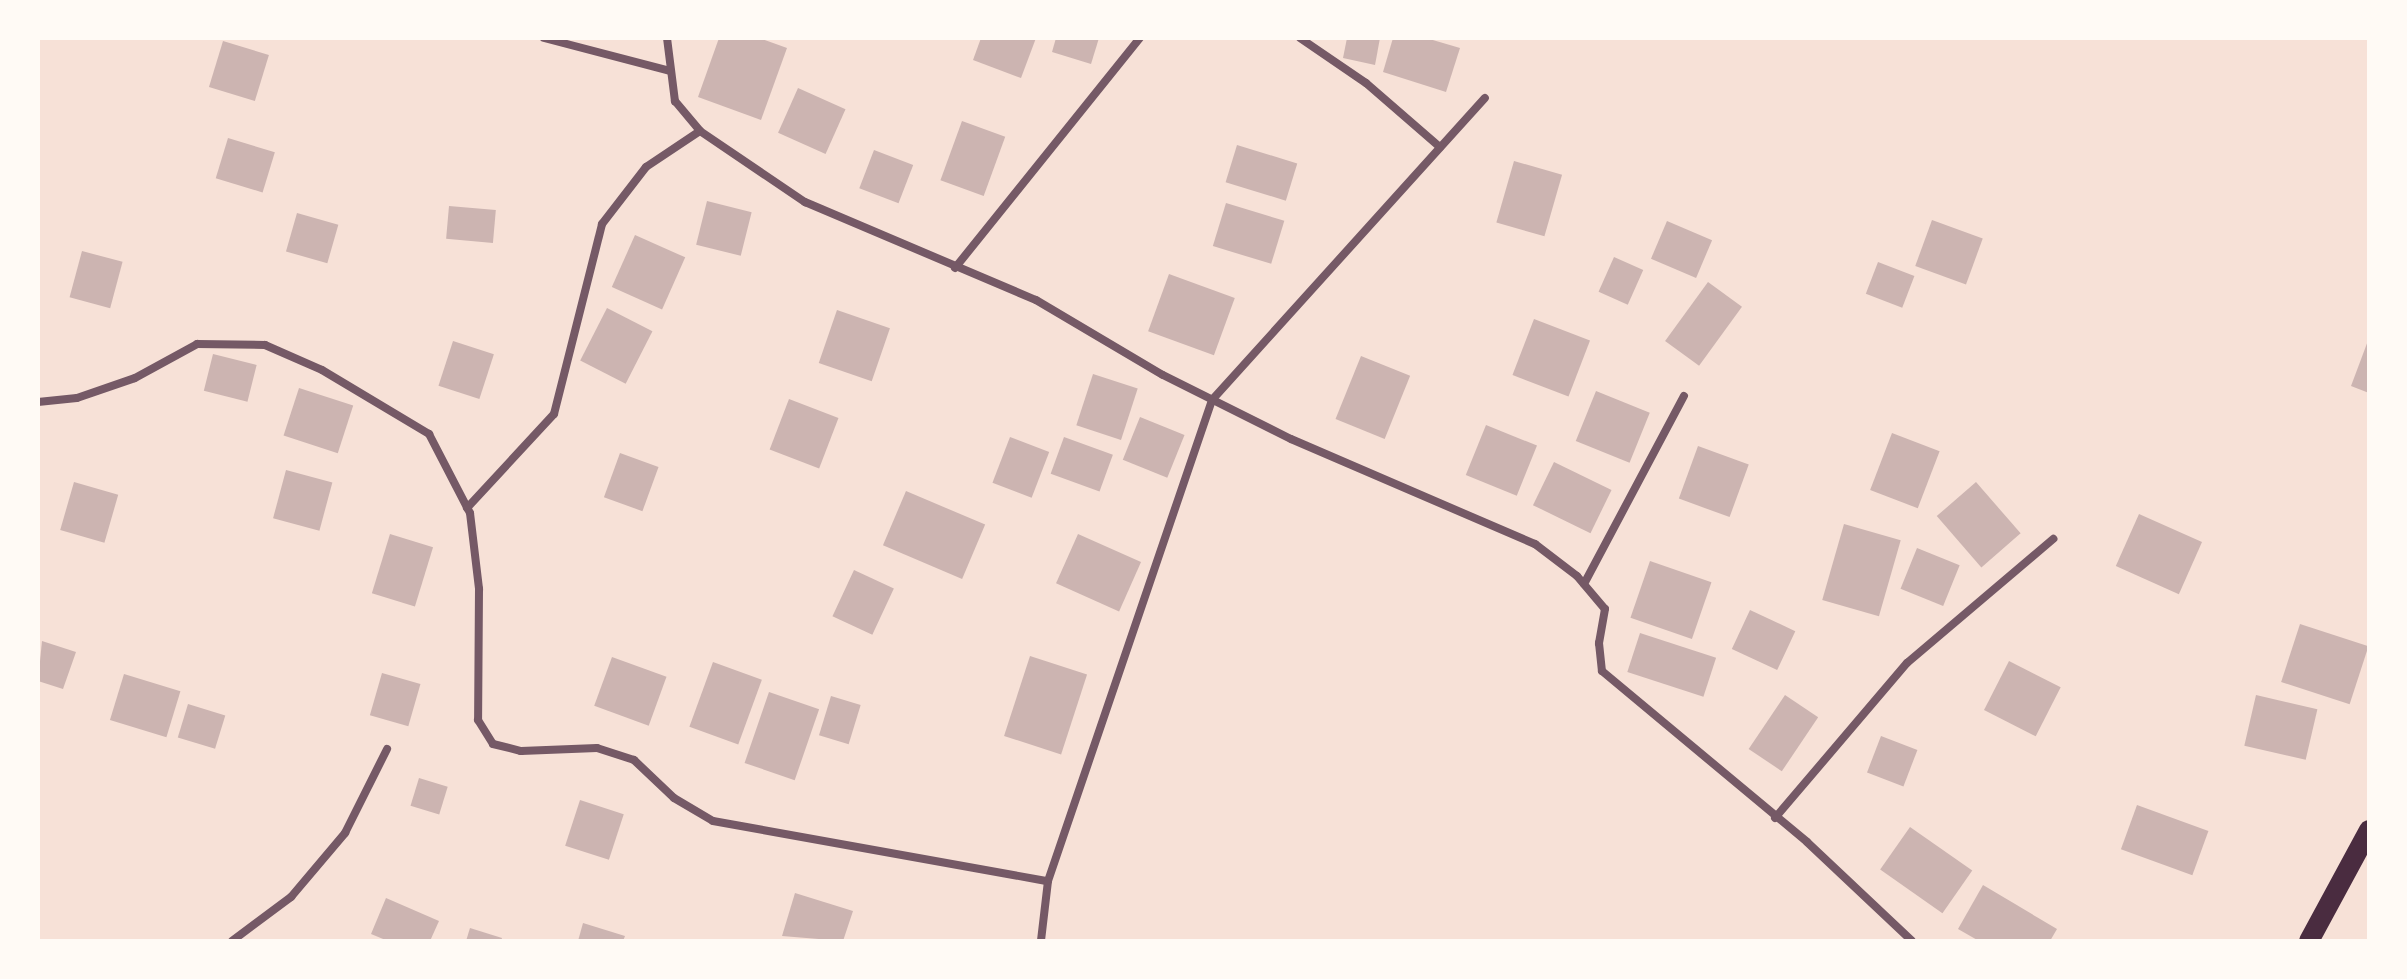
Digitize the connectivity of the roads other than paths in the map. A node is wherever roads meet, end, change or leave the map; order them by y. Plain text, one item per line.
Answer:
1 (544, 38) edge
2 (667, 38) edge
3 (1140, 38) edge
4 (1300, 38) edge
5 (671, 71) junction
6 (1485, 98) dead end
7 (700, 131) junction
8 (1440, 147) junction
9 (955, 268) junction
10 (1684, 396) dead end
11 (1212, 400) junction
12 (38, 402) edge
13 (467, 508) junction
14 (2053, 539) dead end
15 (1584, 584) junction
16 (387, 749) dead end
17 (1775, 818) junction
18 (2369, 830) edge
19 (1048, 881) junction
20 (232, 941) edge
21 (1041, 941) edge
22 (1912, 941) edge
23 (2309, 941) edge

1 - 5 street
2 - 5 street
3 - 9 street
4 - 8 street
5 - 7 street
6 - 8 street
7 - 9 street
7 - 13 street
8 - 11 street
9 - 11 street
10 - 15 street
11 - 15 street
11 - 19 street
12 - 13 street
13 - 19 street
14 - 17 street
15 - 17 street
16 - 20 street
17 - 22 street
18 - 23 main road
19 - 21 street

